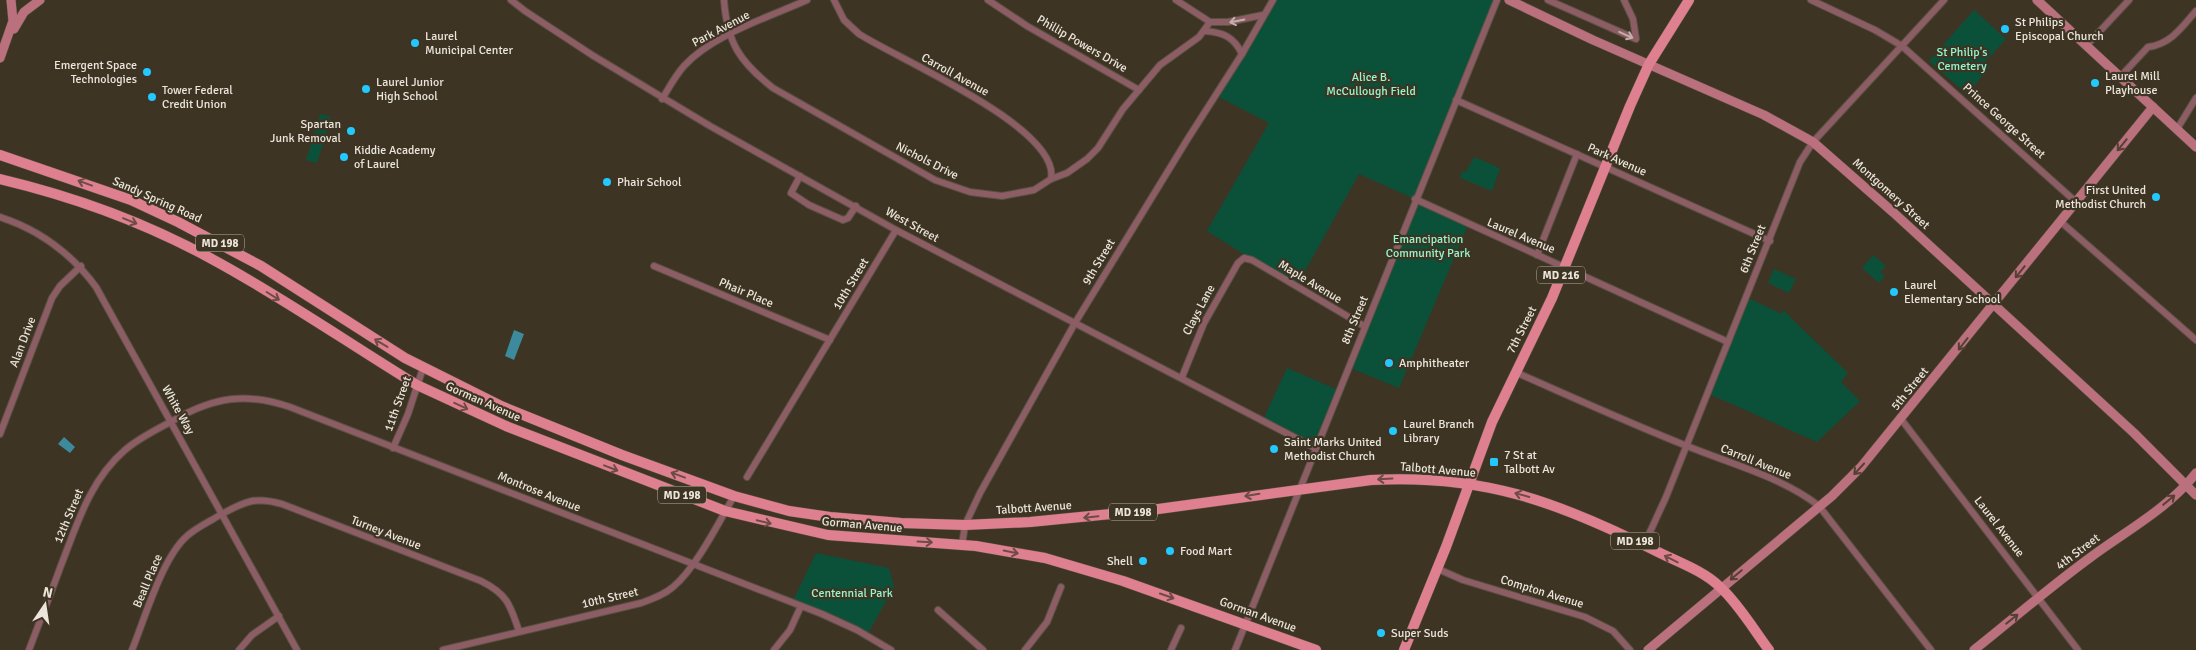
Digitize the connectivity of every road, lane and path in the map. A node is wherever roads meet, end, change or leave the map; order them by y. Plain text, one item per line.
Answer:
1 (11, 0) edge
2 (40, 0) edge
3 (512, 0) edge
4 (724, 0) edge
5 (807, 0) edge
6 (834, 0) edge
7 (988, 0) edge
8 (1176, 0) edge
9 (1273, 0) edge
10 (1497, 0) edge
11 (1509, 0) edge
12 (1548, 0) edge
13 (1624, 0) edge
14 (1689, 0) edge
15 (1811, 0) edge
16 (1944, 0) edge
17 (2037, 0) edge
18 (2129, 0) edge
19 (2196, 11) edge
20 (1263, 15) junction
21 (1210, 22) junction
22 (1204, 31) junction
23 (730, 35) junction
24 (8, 40) junction
25 (1902, 46) junction
26 (2086, 46) junction
27 (1242, 54) junction
28 (0, 58) edge
29 (1649, 64) junction
30 (2120, 77) junction
31 (1139, 90) junction
32 (2196, 98) edge
33 (662, 99) junction
34 (1456, 100) junction
35 (2153, 107) junction
36 (2177, 129) junction
37 (1813, 142) junction
38 (2196, 147) edge
39 (1577, 154) junction
40 (0, 155) edge
41 (1605, 167) junction
42 (800, 176) junction
43 (0, 179) edge
44 (1051, 179) junction
45 (1415, 200) junction
46 (2076, 202) junction
47 (856, 206) junction
48 (0, 217) edge
49 (2061, 222) junction
50 (896, 230) junction
51 (1770, 241) junction
52 (1537, 255) junction
53 (1244, 258) joint
54 (81, 266) junction
55 (654, 266) dead end
56 (1564, 267) junction
57 (1992, 304) junction
58 (1076, 322) junction
59 (1364, 326) junction
60 (830, 340) junction
61 (2196, 340) edge
62 (1728, 342) junction
63 (423, 368) junction
64 (1515, 372) junction
65 (1182, 377) junction
66 (417, 385) junction
67 (1901, 419) junction
68 (172, 421) junction
69 (0, 434) edge
70 (1686, 446) junction
71 (394, 448) junction
72 (1315, 448) junction
73 (2196, 473) edge
74 (747, 477) dead end
75 (1468, 483) junction
76 (2187, 484) junction
77 (1300, 488) junction
78 (2196, 494) edge
79 (734, 496) junction
80 (1820, 506) junction
81 (725, 511) junction
82 (222, 514) junction
83 (965, 525) junction
84 (962, 545) junction
85 (1644, 545) junction
86 (692, 564) junction
87 (1438, 569) junction
88 (1061, 587) dead end
89 (1721, 587) junction
90 (2039, 598) junction
91 (802, 606) junction
92 (938, 610) dead end
93 (279, 616) junction
94 (1246, 624) junction
95 (1180, 628) dead end
96 (519, 631) junction
97 (29, 650) edge
98 (132, 650) edge
99 (239, 650) edge
100 (297, 650) edge
101 (443, 650) edge
102 (774, 650) edge
103 (891, 650) edge
104 (983, 650) edge
105 (1025, 650) edge
106 (1172, 650) edge
107 (1235, 650) edge
108 (1316, 650) edge
109 (1404, 650) edge
110 (1630, 650) edge
111 (1648, 650) edge
112 (1769, 650) edge
113 (1931, 650) edge
114 (1974, 650) edge
115 (2078, 650) edge

1 - 24 street
2 - 24 street
3 - 33 street, West Street
4 - 23 street, Nichols Drive
5 - 23 street, Park Avenue
6 - 44 street, Carroll Avenue
7 - 31 street, Phillip Powers Drive
8 - 21 street
9 - 20 street, 9th Street
10 - 34 street, 8th Street
11 - 29 street, Montgomery Street
12 -> 13 street
14 - 29 main road, 7th Street / MD 216
15 - 25 street, Prince George Street
16 - 25 street, 6th Street
17 - 26 street
18 - 26 street
19 - 30 street
20 -> 21 street
20 - 27 street, 9th Street
21 - 22 street, Nichols Drive
22 - 27 street
22 - 31 street, Nichols Drive
23 - 33 street, Park Avenue
23 - 44 street, Nichols Drive
24 - 28 street
25 - 37 street, 6th Street
25 - 46 street, Prince George Street
26 - 30 street
27 - 58 street, 9th Street
29 - 37 street, Montgomery Street
29 - 41 main road, 7th Street / MD 216
30 - 35 street
31 - 44 street, Nichols Drive
32 - 36 street
33 - 42 street, West Street
34 - 39 street, Park Avenue
34 - 45 street, 8th Street
35 - 36 street
35 -> 46 street, 5th Street
36 - 38 street
37 - 51 street, 6th Street
37 - 57 street, Montgomery Street
39 - 41 street, Park Avenue
39 - 52 street
63 -> 40 main road, Sandy Spring Road / MD 198
41 - 51 street, Park Avenue
41 - 56 main road, 7th Street / MD 216
42 - 47 street, West Street
42 - 47 street
43 -> 66 main road, MD 198
45 - 52 street, Laurel Avenue
45 - 59 street, 8th Street
46 - 49 street, 5th Street
47 - 50 street, West Street
48 - 54 street, White Way
49 -> 57 street, 5th Street
49 - 61 street
50 - 58 street, West Street
50 - 60 street, 10th Street
51 - 62 street, 6th Street
52 - 56 street, Laurel Avenue
53 - 59 street, Maple Avenue
53 - 65 street, Clays Lane
54 - 68 street, White Way
54 - 69 street, Alan Drive
55 - 60 street, Phair Place
56 - 62 street, Laurel Avenue
56 - 64 main road, 7th Street / MD 216
57 -> 67 street, 5th Street
57 - 76 street, Montgomery Street
58 - 65 street, West Street
58 - 83 street, 9th Street
59 - 72 street, 8th Street
60 - 74 street, 10th Street
62 - 70 street, 6th Street
63 - 66 street, 11th Street
79 -> 63 main road, Gorman Avenue / MD 198
64 - 70 street, Carroll Avenue
64 - 75 main road, 7th Street / MD 216
65 - 72 street, West Street
66 - 71 street, 11th Street
66 -> 81 main road, Gorman Avenue / MD 198
67 -> 80 street, 5th Street
67 - 90 street, Laurel Avenue
68 - 71 street, Montrose Avenue
68 - 82 street, White Way
68 - 97 street, 12th Street
70 - 80 street, Carroll Avenue
70 - 85 street, 6th Street
71 - 86 street, Montrose Avenue
72 - 77 street, 8th Street
73 - 76 street, 4th Street
75 -> 77 main road, Talbott Avenue / MD 198
85 -> 75 main road, Talbott Avenue / MD 198
75 - 87 main road, 7th Street / MD 216
76 - 78 street, Montgomery Street
90 -> 76 street, 4th Street
77 -> 83 main road, Talbott Avenue / MD 198
77 - 94 street, 8th Street
79 - 81 street, 10th Street
79 - 83 main road, Gorman Avenue / MD 198
80 -> 89 street, 5th Street
80 - 113 street, Carroll Avenue
81 -> 84 main road, Gorman Avenue / MD 198
81 - 86 street, 10th Street
82 - 93 street, White Way
82 - 96 street, Turney Avenue
82 - 98 street, Beall Place
83 - 84 street, 9th Street
84 -> 94 main road, Gorman Avenue / MD 198
89 -> 85 main road, Talbott Avenue / MD 198
86 - 91 street, Montrose Avenue
86 - 96 street, 10th Street
87 - 109 main road, 7th Street / MD 216
87 - 110 street, Compton Avenue
88 - 105 street
89 - 111 street, 5th Street
89 - 112 main road, Talbott Avenue / MD 198
114 -> 90 street, 4th Street
90 - 115 street, Laurel Avenue
91 - 102 street
91 - 103 street, Montrose Avenue
92 - 104 street
93 - 99 street
93 - 100 street, White Way
94 - 107 street, 8th Street
94 - 108 main road, Gorman Avenue / MD 198
95 - 106 street
96 - 101 street, 10th Street

